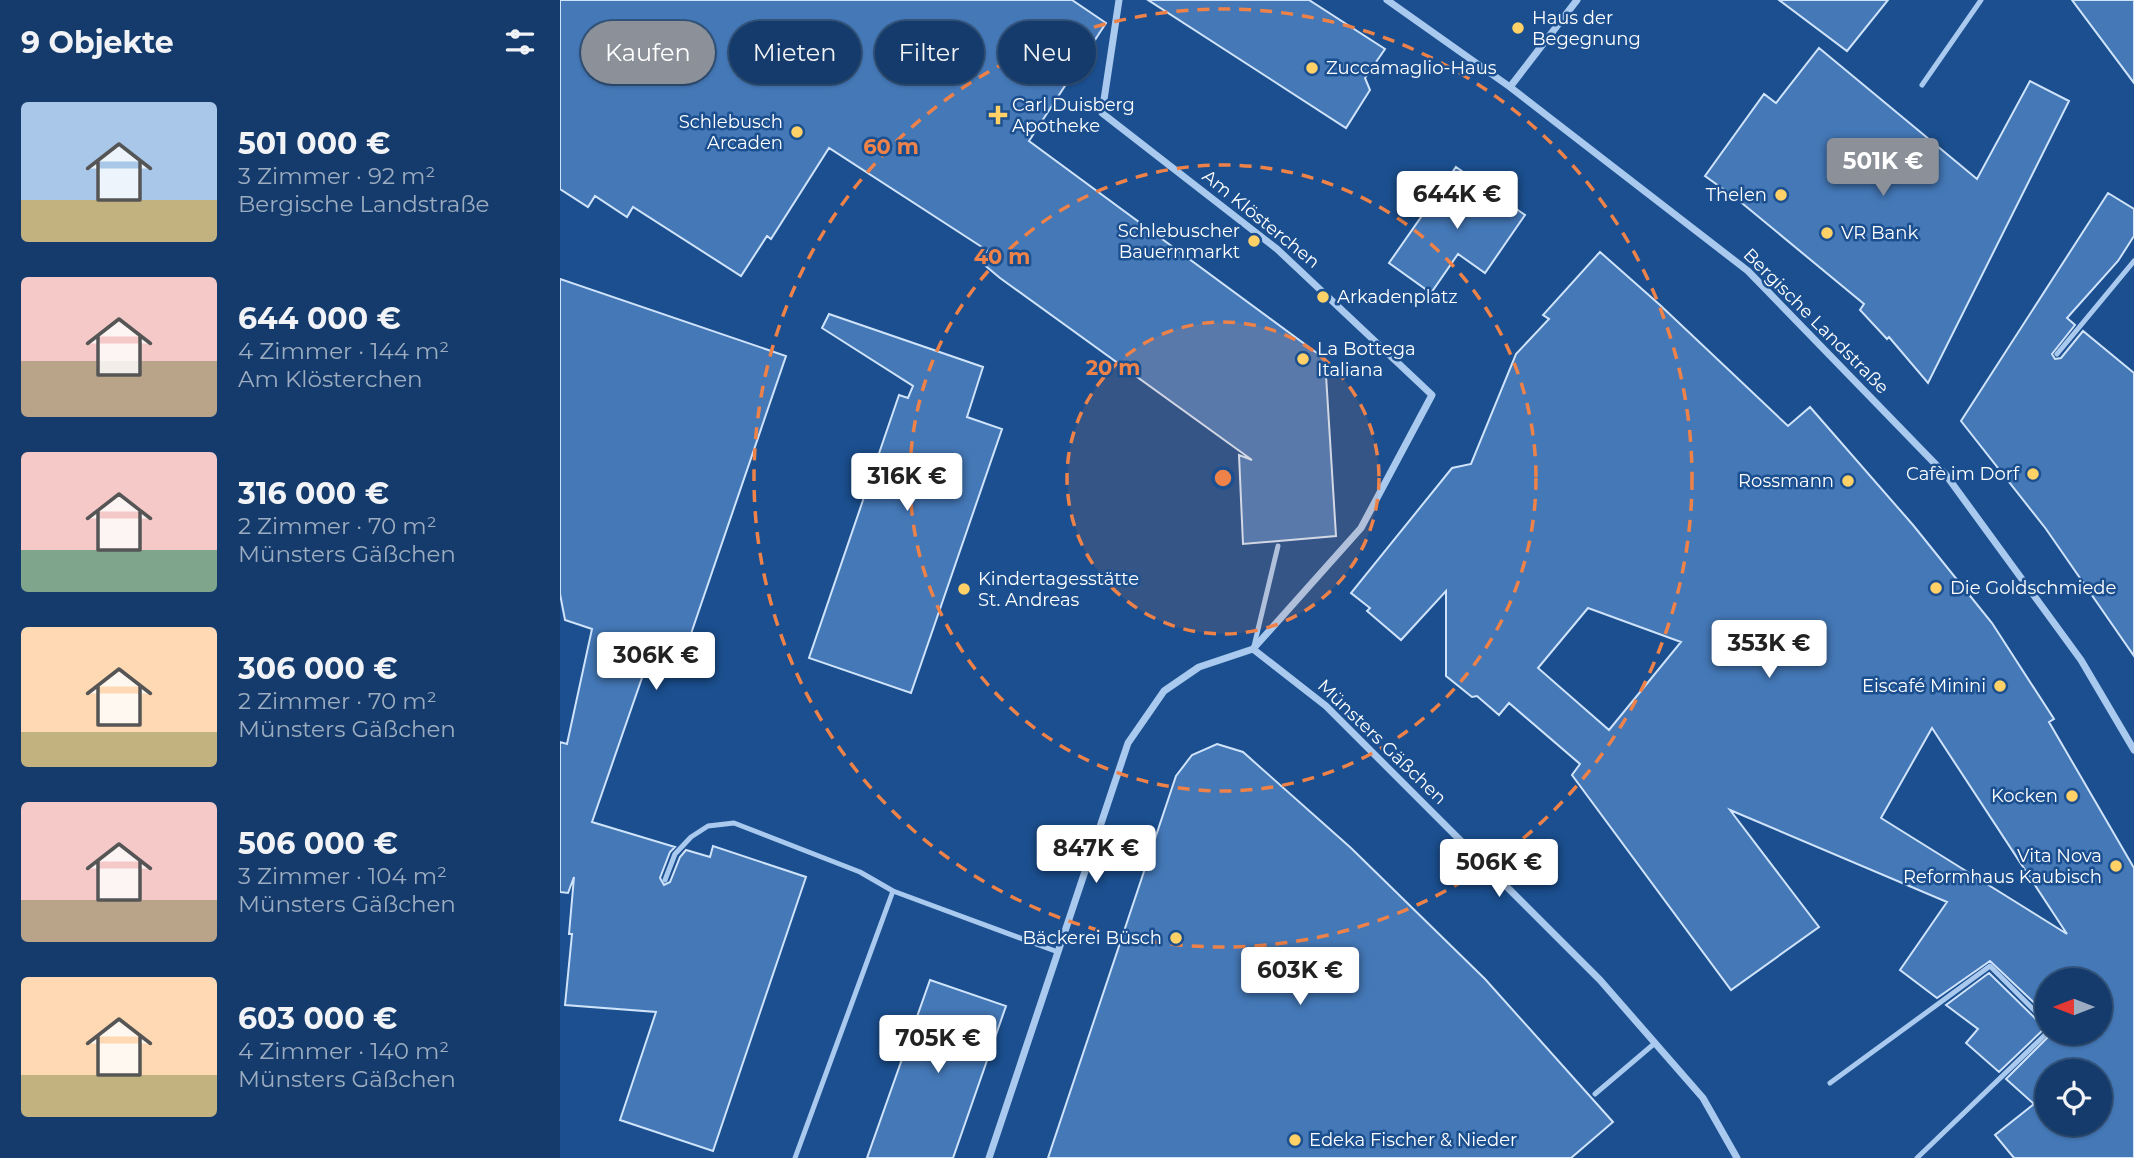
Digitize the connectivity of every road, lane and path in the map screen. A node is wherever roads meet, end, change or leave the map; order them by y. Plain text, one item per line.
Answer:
1 (1119, 0) edge
2 (1387, 0) edge
3 (1577, 0) edge
4 (1981, 0) edge
5 (1923, 85) dead end
6 (1510, 87) junction
7 (2134, 261) edge
8 (2057, 354) dead end
9 (1278, 546) dead end
10 (1253, 649) junction
11 (2134, 750) edge
12 (665, 880) dead end
13 (893, 891) junction
14 (1058, 952) junction
15 (2035, 1011) edge
16 (1655, 1043) junction
17 (2035, 1045) edge
18 (1830, 1083) dead end
19 (1595, 1094) dead end
20 (795, 1158) edge
21 (989, 1158) edge
22 (1737, 1158) edge
23 (1917, 1158) edge

1 - 10 street, Am Klösterchen
2 - 6 street, Bergische Landstraße
3 - 6 street
4 - 5 lane
6 - 11 street, Bergische Landstraße
7 - 8 lane
9 - 10 lane
10 - 14 street
10 - 16 street, Münsters Gäßchen
12 - 13 lane
13 - 14 lane
13 - 20 lane
14 - 21 street
15 - 18 lane
16 - 19 lane
16 - 22 street, Münsters Gäßchen
17 - 23 lane

